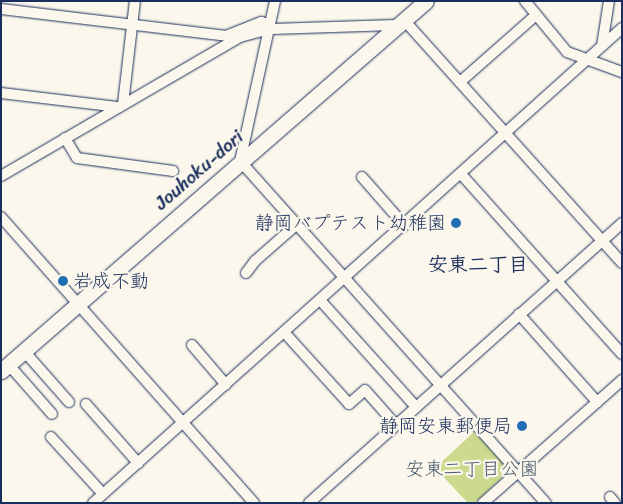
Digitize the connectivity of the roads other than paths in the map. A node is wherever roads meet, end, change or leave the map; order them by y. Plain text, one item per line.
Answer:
1 (135, 1) edge
2 (275, 1) edge
3 (426, 1) edge
4 (525, 1) edge
5 (609, 1) edge
6 (1, 9) edge
7 (536, 15) junction
8 (401, 23) junction
9 (132, 24) junction
10 (269, 27) junction
11 (622, 28) edge
12 (602, 46) junction
13 (588, 60) junction
14 (622, 72) edge
15 (460, 82) junction
16 (1, 93) edge
17 (121, 105) junction
18 (507, 134) junction
19 (65, 138) junction
20 (240, 161) junction
21 (173, 171) dead end
22 (461, 174) junction
23 (1, 176) edge
24 (362, 177) dead end
25 (1, 218) edge
26 (622, 223) edge
27 (296, 225) junction
28 (404, 225) junction
29 (602, 241) junction
30 (622, 263) edge
31 (246, 273) dead end
32 (345, 278) junction
33 (556, 282) junction
34 (320, 300) junction
35 (77, 304) junction
36 (519, 314) junction
37 (284, 332) junction
38 (192, 345) dead end
39 (24, 351) junction
40 (622, 354) edge
41 (5, 368) edge
42 (226, 385) junction
43 (440, 385) junction
44 (620, 386) edge
45 (69, 402) dead end
46 (597, 402) junction
47 (86, 404) dead end
48 (416, 407) junction
49 (52, 414) dead end
50 (184, 422) junction
51 (396, 425) junction
52 (51, 437) dead end
53 (138, 463) junction
54 (518, 471) junction
55 (103, 494) junction
56 (93, 503) edge
57 (254, 503) edge
58 (309, 503) edge
59 (483, 503) edge
60 (546, 503) edge

1 - 9 street
2 - 10 street
3 - 8 street, Jouhoku-dori
4 - 7 street
5 - 12 street
6 - 9 street
7 - 13 street
7 - 15 street
8 - 10 street
8 - 15 street
8 - 20 street, Jouhoku-dori
9 - 10 street
9 - 17 street
10 - 17 street
10 - 20 street
11 - 12 street
12 - 13 street
13 - 14 street
13 - 18 street
15 - 18 street
16 - 17 street
17 - 19 street
18 - 22 street
18 - 29 street
19 - 21 street
19 - 23 street
20 - 27 street
20 - 35 street, Jouhoku-dori
22 - 28 street
22 - 33 street
24 - 28 street
25 - 35 street
26 - 29 street
27 - 31 street
27 - 32 street
28 - 32 street
29 - 30 street
29 - 33 street
32 - 34 street
32 - 43 street
33 - 36 street
33 - 40 street
34 - 37 street
34 - 48 street
35 - 39 street, Jouhoku-dori
35 - 50 street
36 - 43 street
36 - 46 street
37 - 42 street
37 - 51 street
38 - 42 street
39 - 41 street, Jouhoku-dori
39 - 45 street
41 - 49 street
42 - 50 street
43 - 48 street
43 - 54 street
44 - 46 street
46 - 54 street
47 - 53 street
48 - 51 street
50 - 53 street
50 - 57 street
51 - 58 street
52 - 55 street
53 - 55 street
54 - 59 street
54 - 60 street
55 - 56 street

